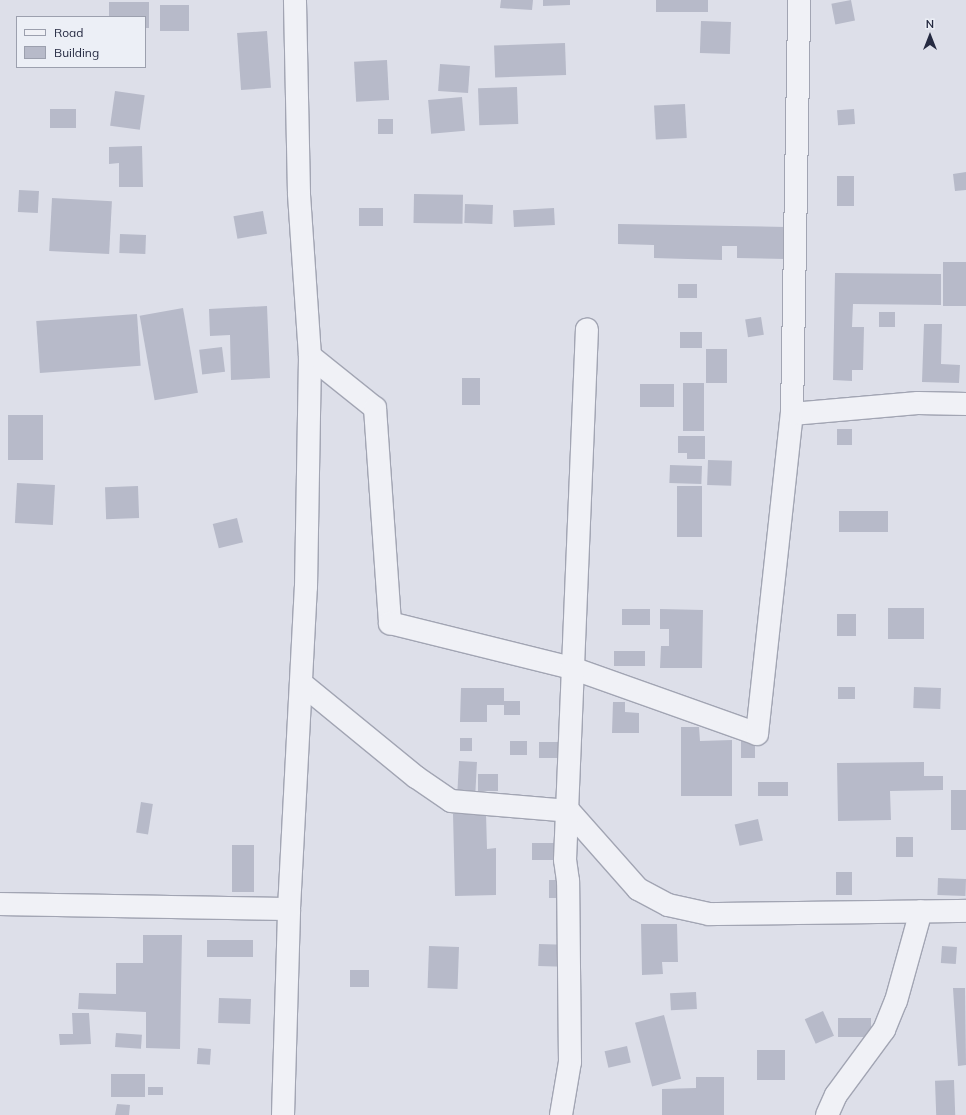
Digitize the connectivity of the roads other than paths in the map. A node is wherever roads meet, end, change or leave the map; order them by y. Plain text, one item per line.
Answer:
1 (295, 0) edge
2 (799, 0) edge
3 (587, 329) dead end
4 (310, 356) junction
5 (966, 404) edge
6 (792, 414) junction
7 (572, 668) junction
8 (301, 683) junction
9 (569, 811) junction
10 (0, 904) edge
11 (289, 909) junction
12 (921, 911) junction
13 (966, 911) edge
14 (284, 1115) edge
15 (561, 1115) edge
16 (827, 1115) edge

1 - 4 street
2 - 6 street
3 - 7 street
4 - 7 street
4 - 8 street
5 - 6 street
6 - 7 street
7 - 9 street
8 - 9 street
8 - 11 street
9 - 12 street
9 - 15 street
10 - 11 street
11 - 14 street
12 - 13 street
12 - 16 street

